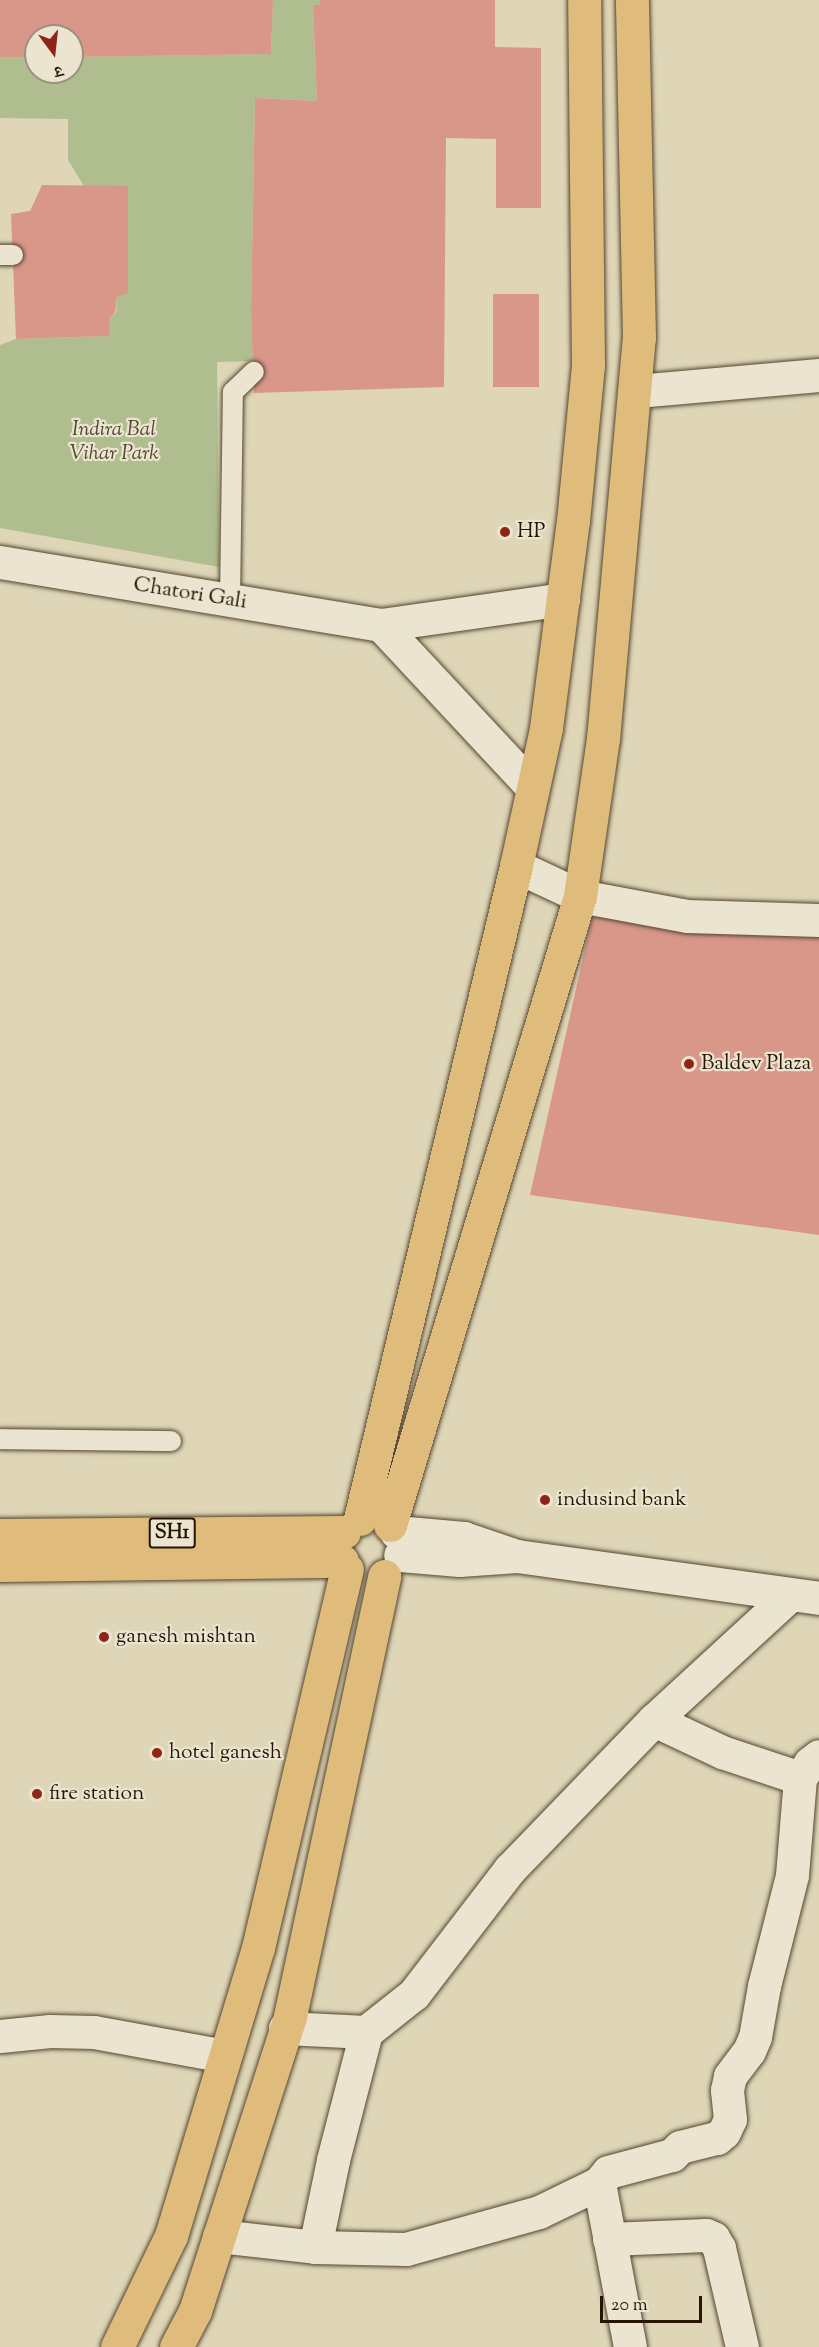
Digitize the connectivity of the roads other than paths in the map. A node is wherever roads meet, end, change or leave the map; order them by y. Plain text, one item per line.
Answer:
1 (584, 0) edge
2 (632, 0) edge
3 (254, 372) dead end
4 (819, 375) edge
5 (636, 391) junction
6 (0, 562) edge
7 (563, 599) junction
8 (230, 600) junction
9 (381, 625) junction
10 (532, 787) junction
11 (516, 866) junction
12 (580, 896) junction
13 (819, 920) edge
14 (0, 1439) edge
15 (171, 1441) dead end
16 (0, 1535) edge
17 (370, 1546) junction
18 (0, 1565) edge
19 (804, 1597) edge
20 (654, 1720) junction
21 (810, 1767) edge
22 (285, 2028) junction
23 (366, 2032) junction
24 (0, 2036) edge
25 (225, 2056) junction
26 (599, 2183) junction
27 (219, 2236) junction
28 (609, 2239) junction
29 (315, 2247) junction
30 (117, 2347) edge
31 (176, 2347) edge
32 (630, 2347) edge
33 (742, 2347) edge

1 - 7 main road
2 - 5 main road
3 - 8 lane
4 - 5 street
5 - 12 main road
6 - 8 street, Chatori Gali
7 - 9 street, Chatori Gali
7 - 10 main road
8 - 9 street, Chatori Gali
9 - 10 street
10 - 11 main road
11 - 12 street
11 - 17 main road
12 - 13 street
12 - 17 main road
14 - 15 lane
16 - 17 main road, SH1
17 - 18 main road, SH1
17 - 19 street
17 - 22 main road
17 - 25 main road
19 - 20 street
20 - 21 street
20 - 23 street
21 - 26 street
22 - 23 street
22 - 27 main road
23 - 29 street
24 - 25 street
25 - 30 main road
26 - 28 street
26 - 29 street
27 - 29 street
27 - 31 main road
28 - 32 street
28 - 33 street

